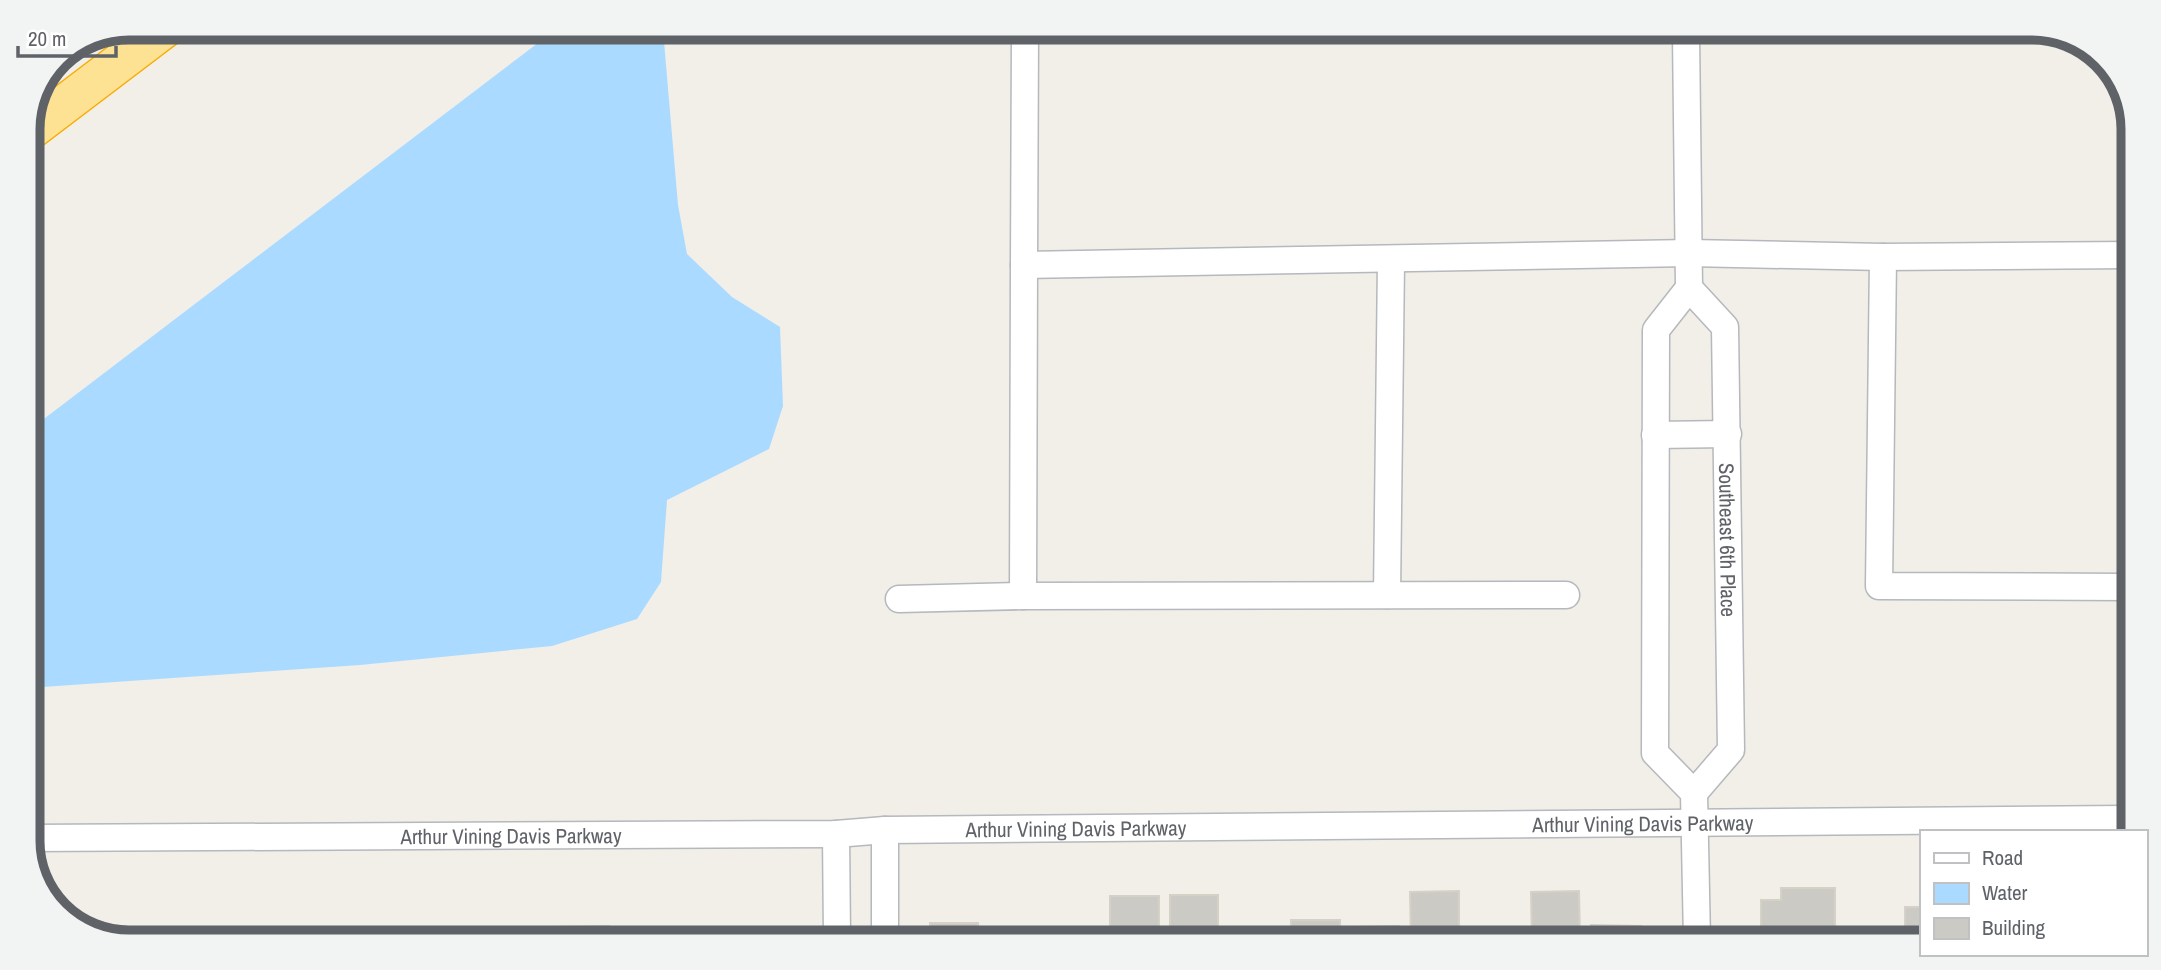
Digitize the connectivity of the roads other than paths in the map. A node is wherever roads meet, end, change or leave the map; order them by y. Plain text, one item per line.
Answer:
1 (149, 40) edge
2 (1025, 40) edge
3 (1686, 40) edge
4 (40, 123) edge
5 (1689, 253) junction
6 (2121, 255) edge
7 (1883, 257) junction
8 (1391, 261) junction
9 (1024, 265) junction
10 (1689, 288) junction
11 (1728, 434) junction
12 (1655, 435) junction
13 (2121, 587) edge
14 (1387, 595) junction
15 (1566, 595) dead end
16 (1023, 596) junction
17 (899, 599) dead end
18 (1694, 793) junction
19 (2121, 819) edge
20 (1697, 824) junction
21 (885, 830) junction
22 (836, 834) junction
23 (40, 838) edge
24 (837, 930) edge
25 (885, 930) edge
26 (1697, 930) edge

1 - 4 highway
2 - 9 street
3 - 5 street
5 - 7 street
5 - 8 street
5 - 10 street
6 - 7 street
7 - 13 street
8 - 9 street
8 - 14 street
9 - 16 street
10 - 11 street, Southeast 6th Place
10 - 12 street
11 - 12 street
11 - 18 street, Southeast 6th Place
12 - 18 street
14 - 15 street
14 - 16 street
16 - 17 street
18 - 20 street
19 - 20 street, Arthur Vining Davis Parkway
20 - 21 street, Arthur Vining Davis Parkway
20 - 26 street
21 - 22 street, Arthur Vining Davis Parkway
21 - 25 street
22 - 23 street, Arthur Vining Davis Parkway
22 - 24 street

